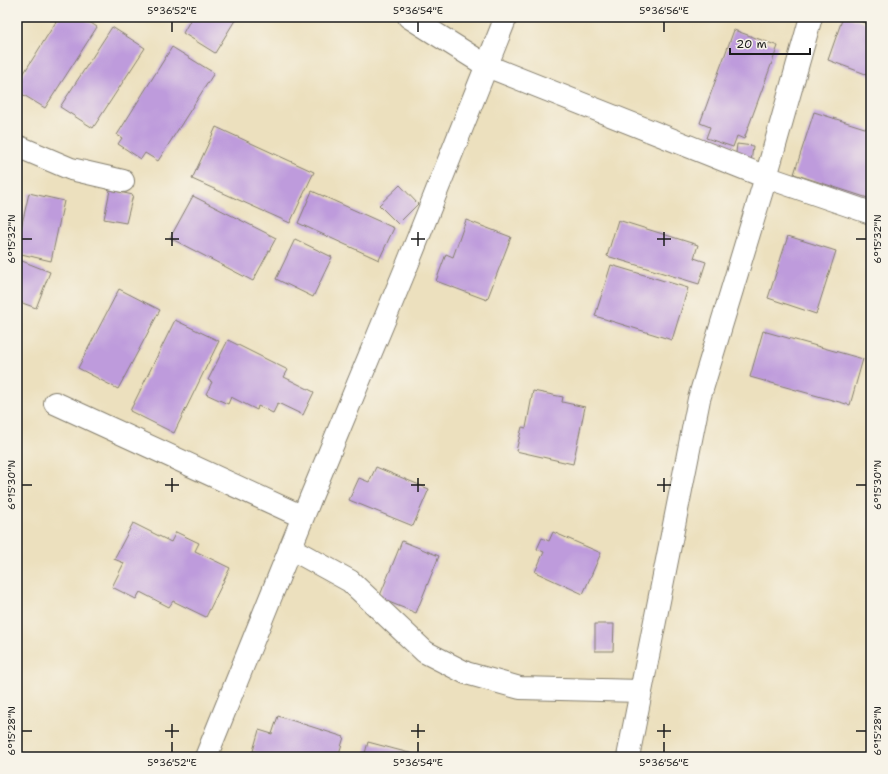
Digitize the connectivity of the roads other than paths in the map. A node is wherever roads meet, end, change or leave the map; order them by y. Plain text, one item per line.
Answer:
1 (409, 17) edge
2 (506, 17) edge
3 (811, 17) edge
4 (487, 66) junction
5 (17, 146) edge
6 (766, 178) junction
7 (123, 181) dead end
8 (871, 213) edge
9 (55, 403) dead end
10 (302, 518) junction
11 (290, 548) junction
12 (641, 691) junction
13 (206, 757) edge
14 (628, 757) edge

1 - 4 street
2 - 4 street
3 - 6 street
4 - 6 street
4 - 10 street
5 - 7 street
6 - 8 street
6 - 12 street
9 - 10 street
10 - 11 street
11 - 12 street
11 - 13 street
12 - 14 street

